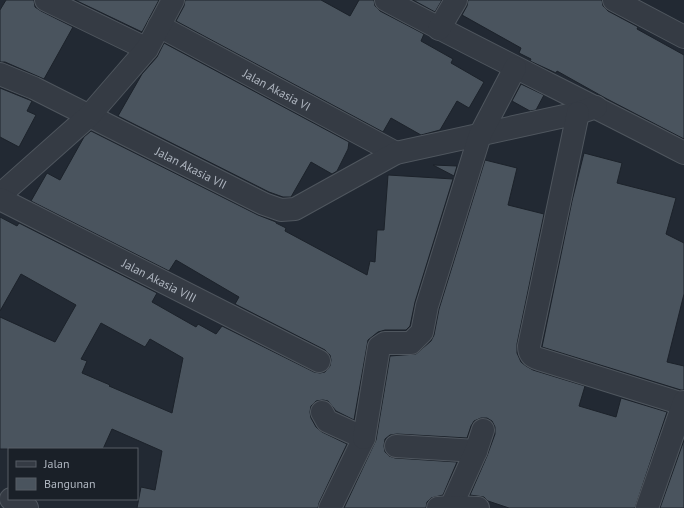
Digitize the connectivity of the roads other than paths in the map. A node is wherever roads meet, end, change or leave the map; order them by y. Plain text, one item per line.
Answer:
1 (46, 0) edge
2 (173, 0) edge
3 (386, 0) edge
4 (456, 0) edge
5 (614, 0) edge
6 (159, 26) junction
7 (439, 29) junction
8 (684, 37) edge
9 (147, 49) junction
10 (515, 68) junction
11 (0, 74) edge
12 (587, 110) junction
13 (89, 116) junction
14 (480, 135) junction
15 (396, 153) junction
16 (684, 153) edge
17 (0, 195) edge
18 (0, 199) edge
19 (319, 361) dead end
20 (683, 403) edge
21 (322, 412) dead end
22 (483, 430) dead end
23 (364, 438) junction
24 (396, 446) dead end
25 (476, 451) junction
26 (13, 500) edge
27 (445, 507) edge
28 (27, 508) edge
29 (330, 508) edge
30 (478, 508) edge
31 (647, 508) edge

1 - 9 street
2 - 6 street
3 - 7 street
4 - 7 street
5 - 8 street
6 - 9 street
6 - 15 street, Jalan Akasia VI
7 - 10 street
9 - 13 street
10 - 12 street
10 - 14 street
11 - 13 street, Jalan Akasia VII
12 - 14 street
12 - 16 street
12 - 20 street
13 - 15 street, Jalan Akasia VII
13 - 17 street
14 - 15 street
14 - 23 street
18 - 19 street, Jalan Akasia VIII
20 - 31 street
21 - 23 street
22 - 25 street
23 - 29 street
24 - 25 street
25 - 27 street
26 - 28 street
27 - 30 street

